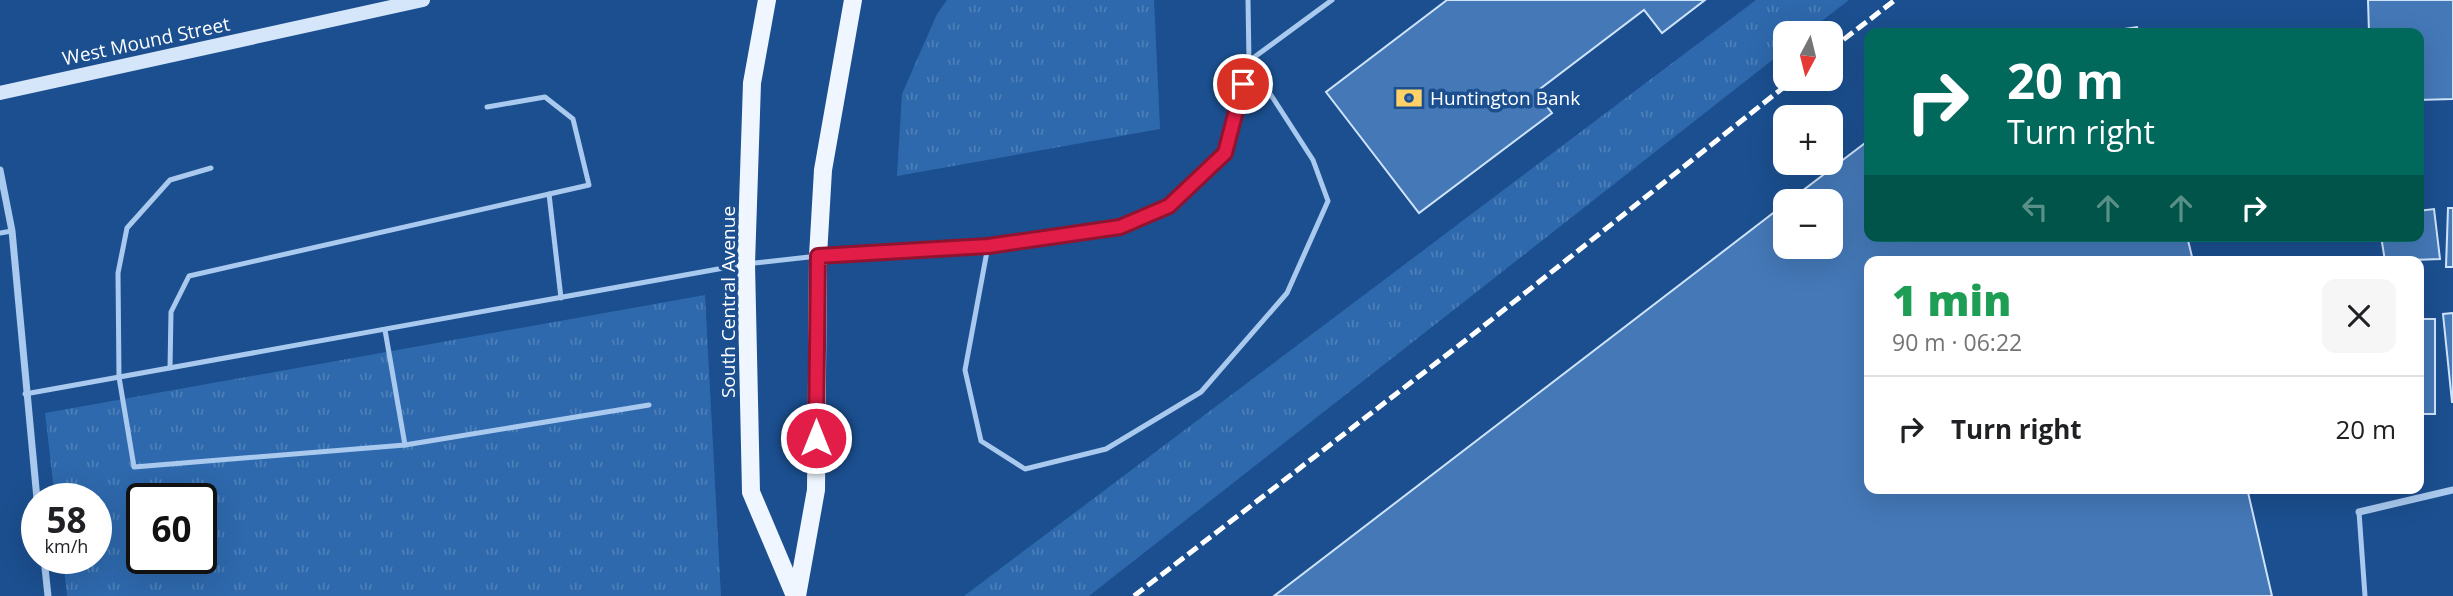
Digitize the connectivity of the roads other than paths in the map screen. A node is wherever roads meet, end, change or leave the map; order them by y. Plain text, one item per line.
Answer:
1 (424, 0) edge
2 (767, 0) edge
3 (853, 0) edge
4 (1248, 0) edge
5 (1332, 0) edge
6 (1249, 61) junction
7 (0, 93) edge
8 (487, 107) dead end
9 (211, 168) dead end
10 (0, 170) edge
11 (549, 194) junction
12 (12, 231) junction
13 (0, 233) edge
14 (988, 246) junction
15 (818, 256) junction
16 (746, 264) junction
17 (561, 298) junction
18 (385, 330) junction
19 (170, 368) junction
20 (119, 377) junction
21 (25, 394) junction
22 (649, 405) dead end
23 (405, 445) junction
24 (35, 483) edge
25 (2453, 490) edge
26 (2359, 512) joint
27 (46, 574) edge
28 (48, 596) edge
29 (796, 596) edge
30 (2365, 596) edge

1 - 7 main road, West Mound Street
2 - 16 main road, South Central Avenue
3 - 15 main road, South Central Avenue
4 - 6 lane
5 - 6 lane
6 - 14 lane
6 - 14 lane
8 - 11 lane
9 - 20 lane
10 - 12 street
11 - 17 lane
11 - 19 lane
12 - 13 lane
12 - 21 street
14 - 15 lane
15 - 16 lane
15 - 29 main road, South Central Avenue
16 - 17 lane
16 - 29 main road, South Central Avenue
17 - 18 lane
18 - 19 lane
18 - 23 lane
19 - 20 lane
20 - 21 lane
20 - 23 lane
21 - 24 street
22 - 23 lane
25 - 26 street
26 - 30 lane
27 - 28 street

